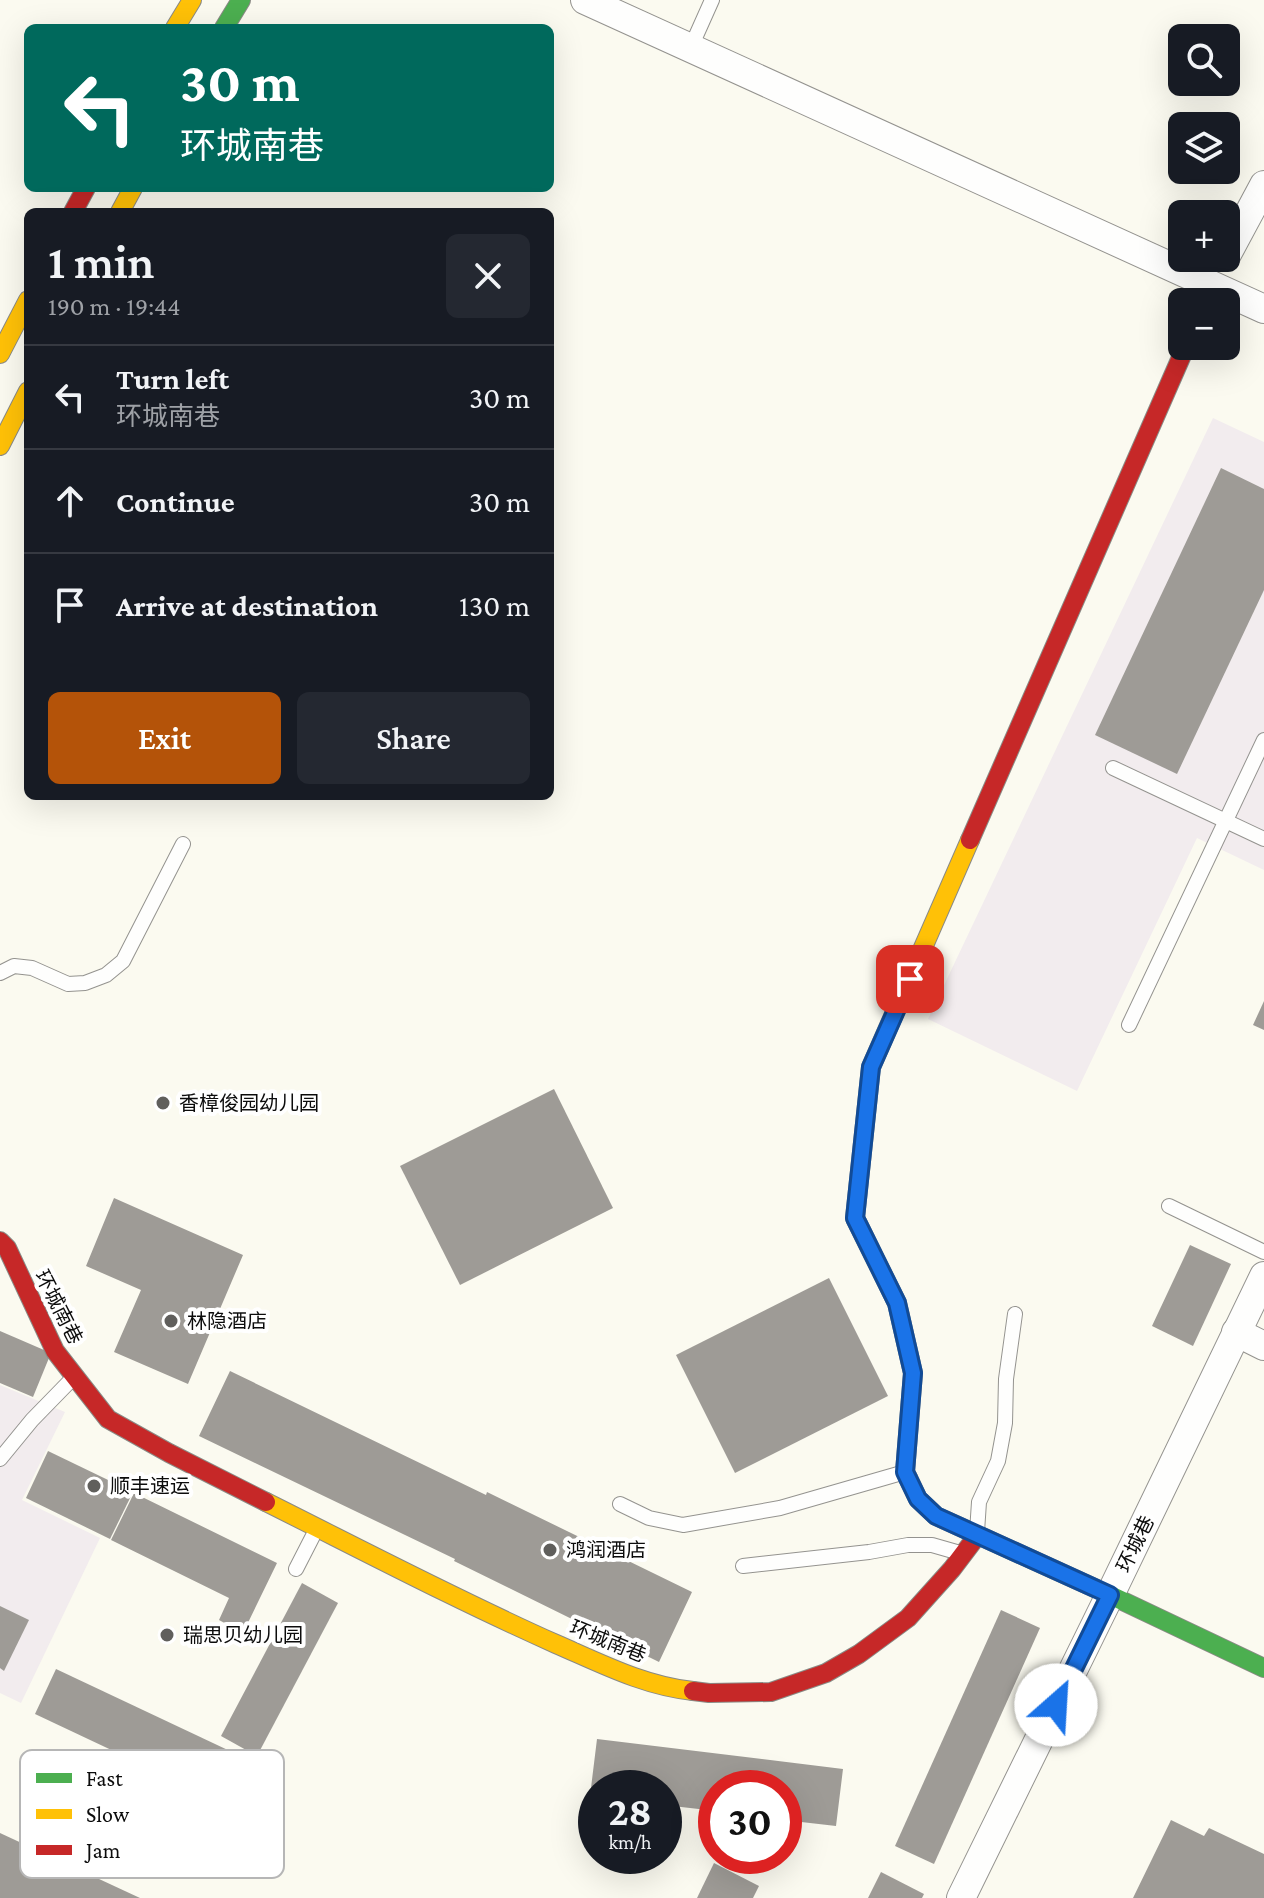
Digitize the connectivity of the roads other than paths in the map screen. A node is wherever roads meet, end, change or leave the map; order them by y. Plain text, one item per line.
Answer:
1 (192, 0) edge
2 (241, 0) edge
3 (585, 0) edge
4 (712, 0) edge
5 (177, 24) edge
6 (226, 24) edge
7 (691, 47) junction
8 (1264, 185) edge
9 (1240, 230) edge
10 (1198, 288) edge
11 (1240, 302) edge
12 (24, 308) edge
13 (1264, 309) edge
14 (0, 354) edge
15 (1180, 360) edge
16 (24, 399) edge
17 (0, 446) edge
18 (1264, 740) edge
19 (1113, 768) dead end
20 (1226, 821) junction
21 (1264, 839) edge
22 (183, 844) dead end
23 (0, 973) edge
24 (1129, 1025) dead end
25 (1169, 1206) dead end
26 (0, 1241) edge
27 (1264, 1252) edge
28 (1264, 1276) edge
29 (1015, 1314) dead end
30 (1236, 1332) junction
31 (1264, 1346) edge
32 (74, 1377) junction
33 (0, 1459) edge
34 (905, 1472) junction
35 (620, 1504) dead end
36 (317, 1527) junction
37 (977, 1536) junction
38 (964, 1554) junction
39 (743, 1566) dead end
40 (296, 1569) dead end
41 (1110, 1595) junction
42 (1264, 1668) edge
43 (961, 1898) edge

1 - 5 street
2 - 6 street
3 - 7 street
4 - 7 lane
7 - 10 street
8 - 9 street
11 - 13 street
12 - 14 street
15 - 34 street
16 - 17 street
18 - 20 lane
19 - 20 lane
20 - 21 lane
20 - 24 lane
22 - 23 lane
25 - 27 lane
26 - 32 street, 环城南巷
28 - 30 street, 环城巷
29 - 37 lane
30 - 31 street
30 - 41 street, 环城巷
32 - 33 lane
32 - 36 street, 环城南巷
34 - 35 lane
34 - 37 street
36 - 38 street, 环城南巷
36 - 40 lane
37 - 38 street, 环城南巷
37 - 41 street
38 - 39 lane
41 - 42 street
41 - 43 street, 环城巷

